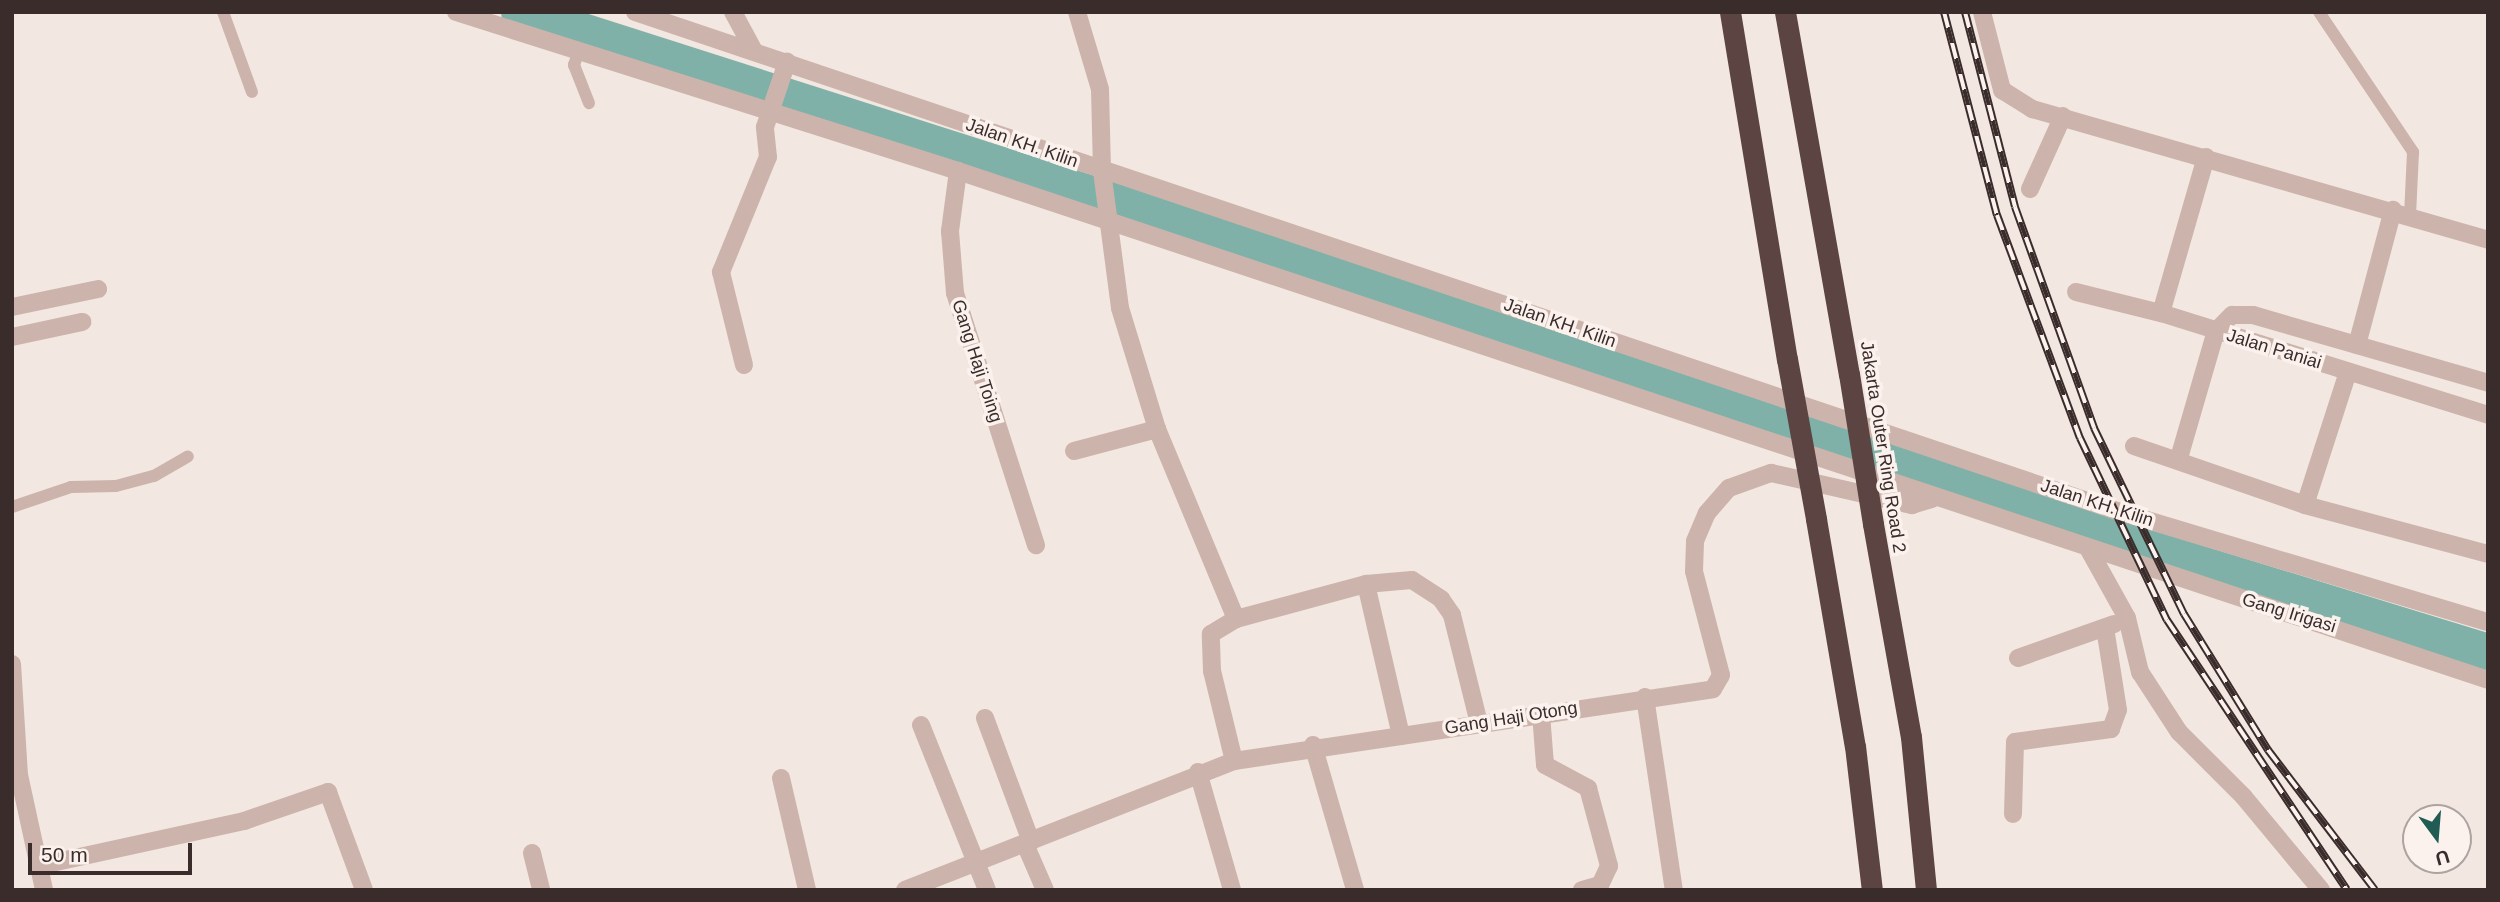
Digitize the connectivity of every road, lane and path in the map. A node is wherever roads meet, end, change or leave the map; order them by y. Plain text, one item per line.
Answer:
1 (223, 12) edge
2 (456, 12) edge
3 (635, 12) edge
4 (733, 12) edge
5 (1077, 12) edge
6 (1730, 12) edge
7 (1785, 12) edge
8 (1982, 12) edge
9 (2319, 12) edge
10 (579, 51) junction
11 (754, 51) junction
12 (785, 70) junction
13 (252, 92) dead end
14 (589, 103) dead end
15 (773, 104) junction
16 (2063, 116) junction
17 (2206, 157) junction
18 (958, 172) junction
19 (1103, 179) junction
20 (2030, 189) dead end
21 (2402, 213) junction
22 (1111, 220) junction
23 (2488, 240) edge
24 (98, 289) dead end
25 (2076, 292) dead end
26 (12, 307) edge
27 (2161, 313) junction
28 (82, 322) dead end
29 (2216, 331) junction
30 (12, 337) edge
31 (2357, 345) junction
32 (744, 365) dead end
33 (2348, 372) junction
34 (2488, 383) edge
35 (2488, 415) edge
36 (1157, 429) junction
37 (2134, 446) dead end
38 (1074, 451) dead end
39 (188, 456) dead end
40 (2179, 458) junction
41 (1932, 499) junction
42 (2305, 505) junction
43 (12, 507) edge
44 (1036, 545) dead end
45 (2088, 548) junction
46 (2488, 554) edge
47 (1366, 584) junction
48 (2127, 618) junction
49 (1236, 619) junction
50 (2488, 622) edge
51 (2105, 628) junction
52 (2018, 658) dead end
53 (12, 664) edge
54 (2488, 680) edge
55 (1645, 697) junction
56 (1541, 714) junction
57 (985, 718) dead end
58 (1479, 723) junction
59 (921, 725) dead end
60 (1401, 736) junction
61 (1313, 745) junction
62 (1234, 761) junction
63 (1198, 772) junction
64 (781, 778) dead end
65 (2013, 814) dead end
66 (19, 819) edge
67 (1028, 843) junction
68 (532, 853) dead end
69 (977, 864) junction
70 (38, 866) junction
71 (44, 890) edge
72 (365, 890) edge
73 (541, 890) edge
74 (807, 890) edge
75 (905, 890) edge
76 (987, 890) edge
77 (1045, 890) edge
78 (1232, 890) edge
79 (1355, 890) edge
80 (1582, 890) edge
81 (1674, 890) edge
82 (1872, 890) edge
83 (1926, 890) edge
84 (2320, 890) edge

1 - 13 lane
2 - 10 street
3 - 11 street, Jalan KH. Kilin
4 - 11 street
5 - 19 street
6 - 82 highway, bridge
7 - 83 highway, Jakarta Outer Ring Road 2, bridge
8 - 16 street
9 - 21 lane
10 - 14 lane
10 - 15 street
11 - 12 street, Jalan KH. Kilin
12 - 15 street
12 - 19 street, Jalan KH. Kilin
15 - 18 street
15 - 32 street
16 - 17 street
16 - 20 street
17 - 21 street
17 - 27 street
18 - 22 street
18 - 44 street, Gang Haji Toing
19 - 22 street
19 - 50 street, Jalan KH. Kilin
21 - 23 street
21 - 31 street
22 - 36 street
22 - 41 street
24 - 26 street
25 - 27 street
27 - 29 street
28 - 30 street
29 - 31 street, Jalan Paniai
29 - 33 street, Jalan Paniai
29 - 40 street
31 - 34 street, Jalan Paniai
33 - 35 street, Jalan Paniai
33 - 42 street
36 - 38 street
36 - 49 street
37 - 40 street
39 - 43 lane
40 - 42 street
41 - 45 street
41 - 55 street, Gang Haji Otong
42 - 46 street
45 - 48 street
45 - 54 street, Gang Irigasi
47 - 49 street
47 - 58 street
47 - 60 street
48 - 51 street
48 - 84 street
49 - 62 street
51 - 52 street
51 - 65 street
53 - 66 street
55 - 56 street, Gang Haji Otong
55 - 81 street
56 - 58 street, Gang Haji Otong
56 - 80 street
57 - 67 street
58 - 60 street, Gang Haji Otong
59 - 69 street
60 - 61 street, Gang Haji Otong
61 - 62 street, Gang Haji Otong
61 - 79 street
62 - 63 street, Gang Haji Otong
63 - 67 street, Gang Haji Otong
63 - 78 street
64 - 74 street
66 - 70 street
67 - 69 street, Gang Haji Otong
67 - 77 street
68 - 73 street
69 - 75 street, Gang Haji Otong
69 - 76 street
70 - 71 street
70 - 72 street

